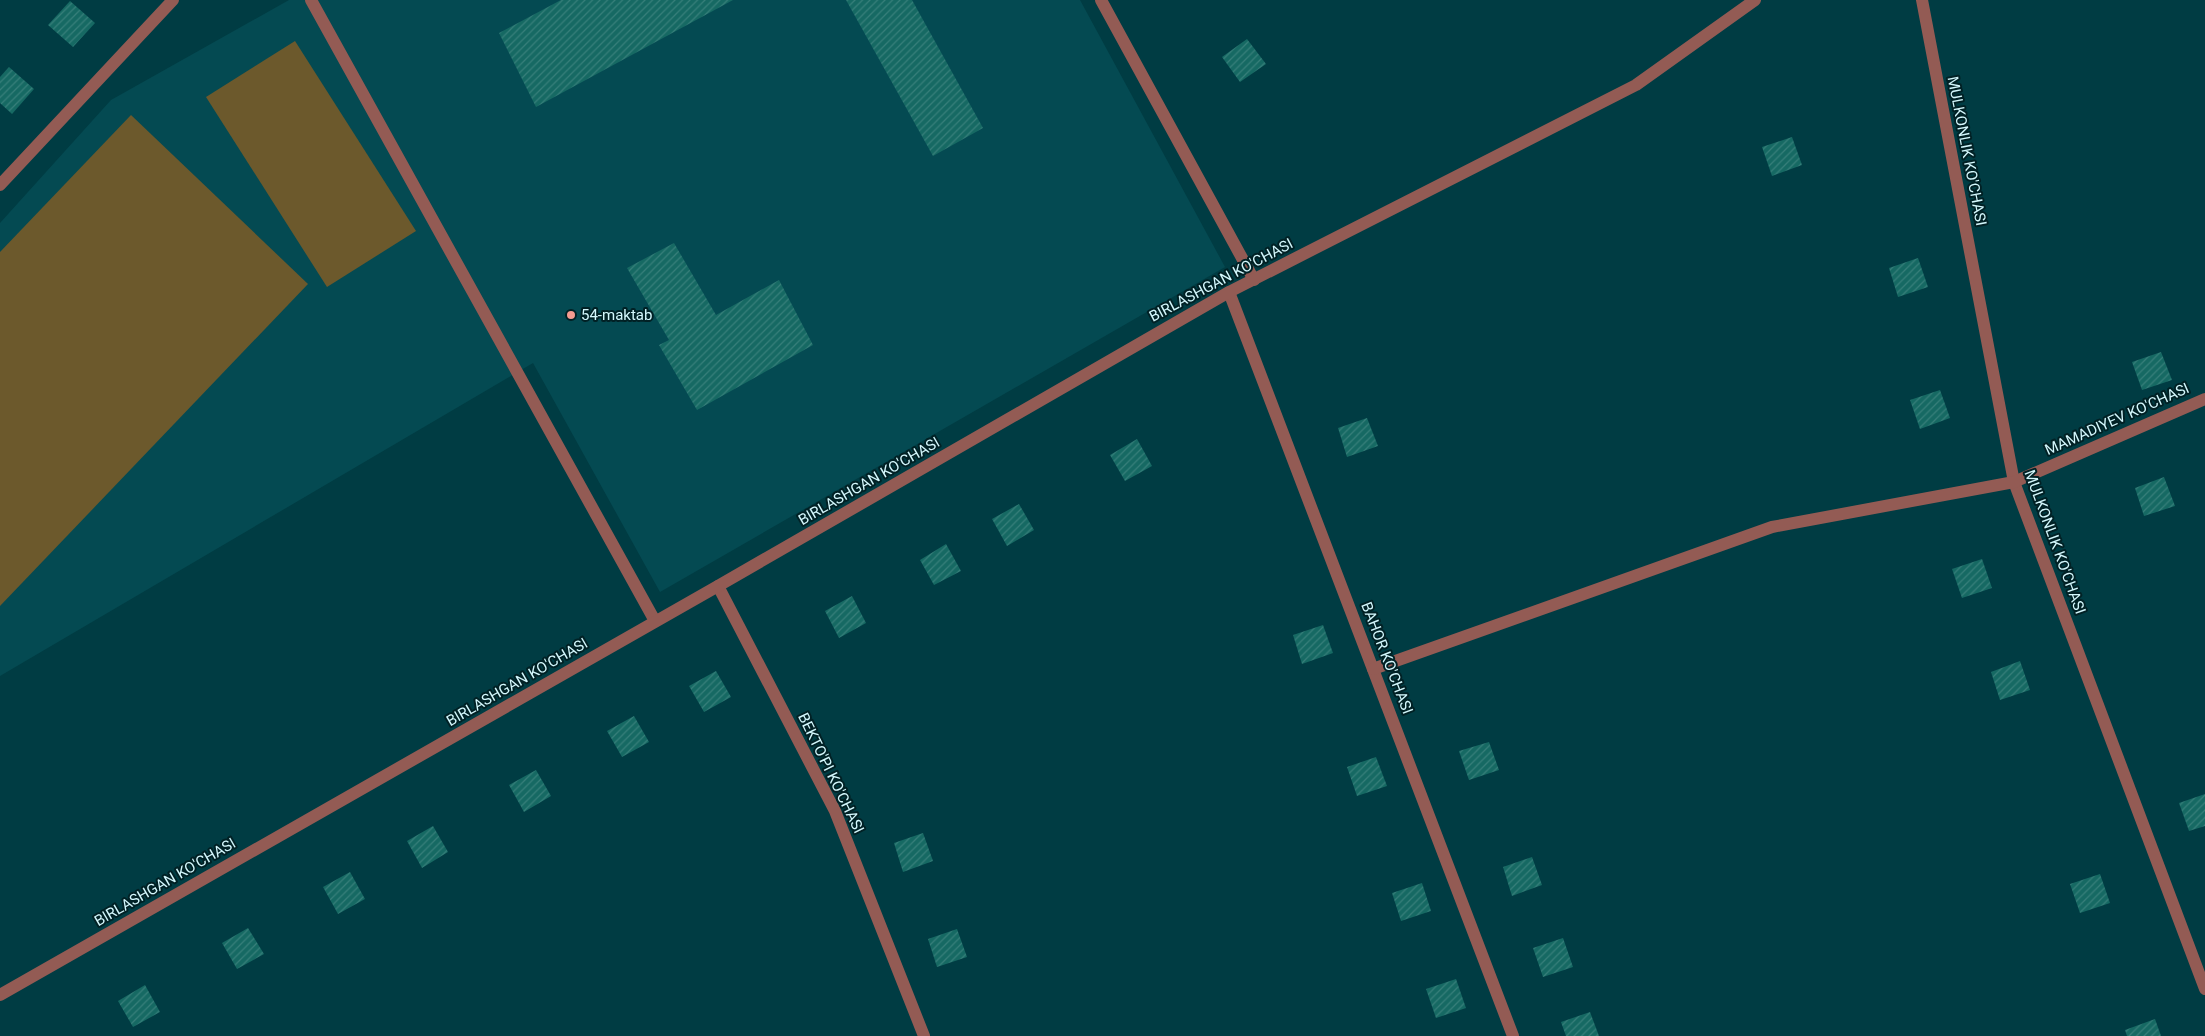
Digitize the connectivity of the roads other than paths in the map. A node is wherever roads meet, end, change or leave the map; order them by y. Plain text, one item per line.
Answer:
1 (173, 0) edge
2 (311, 0) edge
3 (1101, 0) edge
4 (1755, 0) edge
5 (1922, 0) edge
6 (0, 185) edge
7 (1254, 280) junction
8 (1230, 292) junction
9 (2205, 399) edge
10 (2014, 482) junction
11 (718, 586) junction
12 (655, 621) junction
13 (1373, 669) junction
14 (2205, 989) edge
15 (0, 995) edge
16 (924, 1036) edge
17 (1513, 1036) edge

1 - 6 street
2 - 12 street
3 - 7 street
4 - 7 street, BIRLASHGAN KO'CHASI
5 - 10 street, MULKONLIK KO'CHASI
7 - 8 street, BIRLASHGAN KO'CHASI
8 - 11 street, BIRLASHGAN KO'CHASI
8 - 13 street, BAHOR KO'CHASI
9 - 10 street, MAMADIYEV KO'CHASI
10 - 13 street, MAMADIYEV KO'CHASI
10 - 14 street, MULKONLIK KO'CHASI
11 - 12 street, BIRLASHGAN KO'CHASI
11 - 16 street, BEKTO'PI KO'CHASI
12 - 15 street, BIRLASHGAN KO'CHASI
13 - 17 street, BAHOR KO'CHASI

